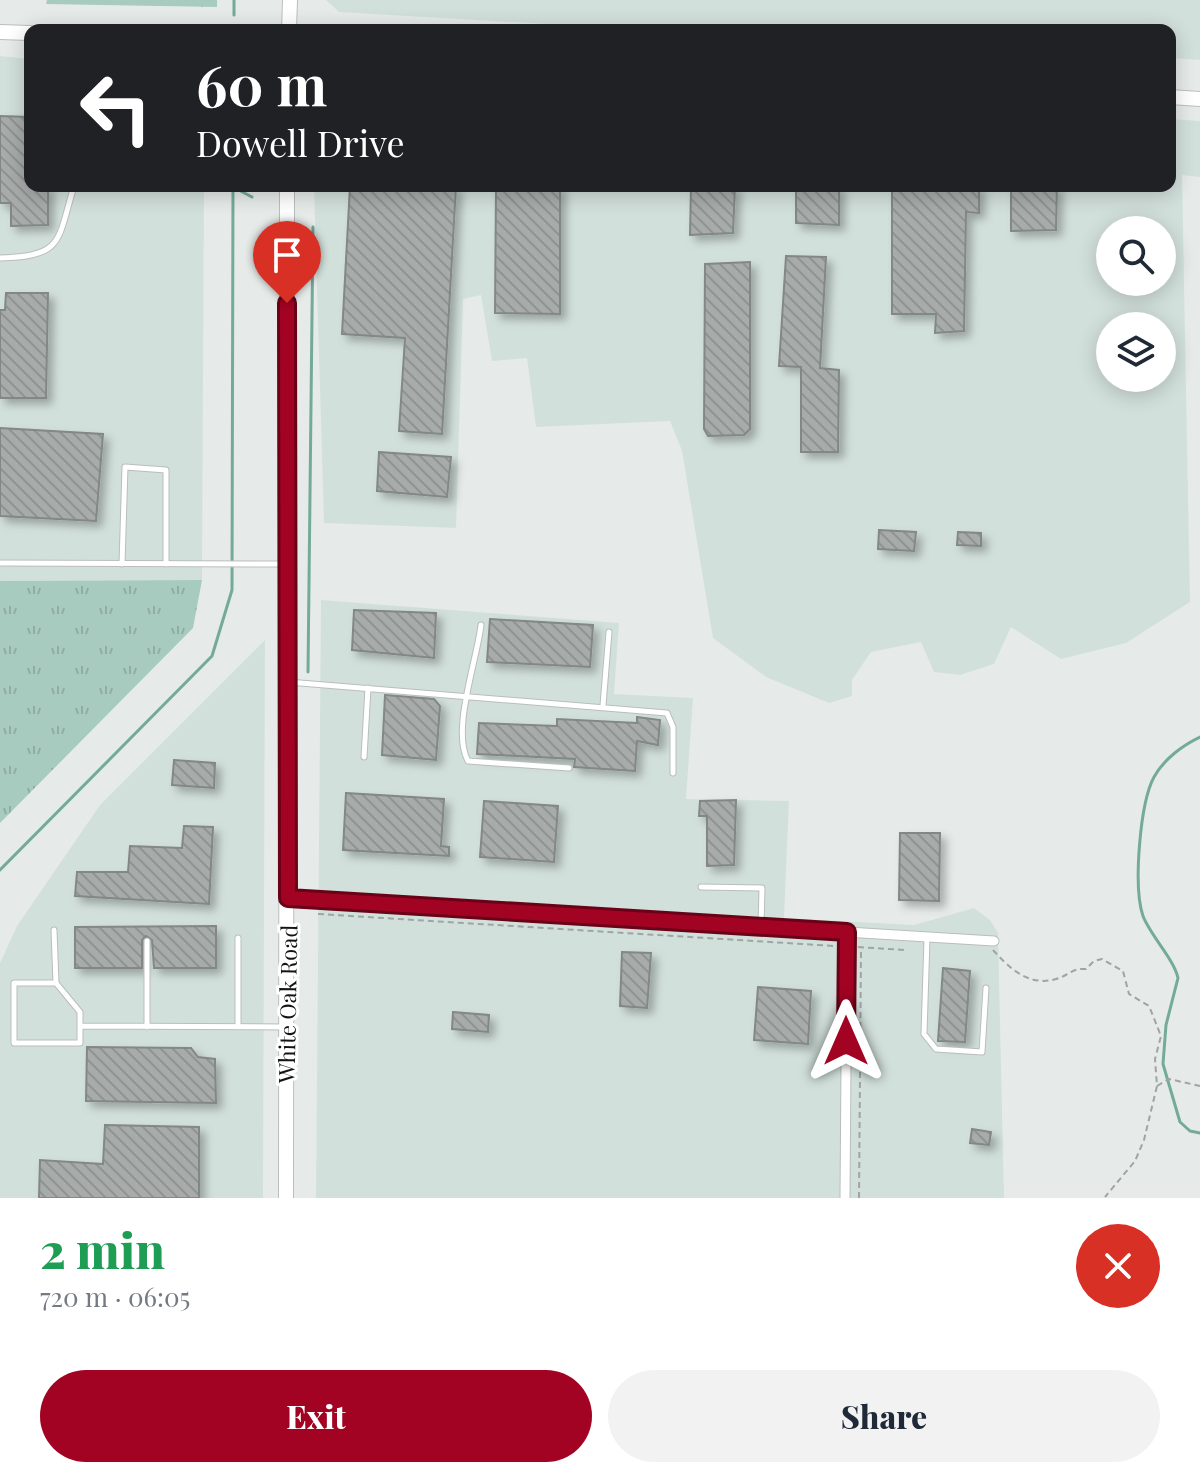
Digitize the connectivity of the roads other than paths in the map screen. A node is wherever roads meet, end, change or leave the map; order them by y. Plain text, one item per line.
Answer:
1 (290, 0) edge
2 (289, 24) edge
3 (0, 32) edge
4 (24, 33) edge
5 (1176, 97) edge
6 (1200, 99) edge
7 (72, 192) edge
8 (287, 192) edge
9 (0, 258) edge
10 (0, 563) edge
11 (122, 564) junction
12 (166, 564) junction
13 (287, 564) junction
14 (481, 625) dead end
15 (609, 632) dead end
16 (287, 682) junction
17 (368, 688) junction
18 (466, 696) junction
19 (603, 705) junction
20 (364, 757) dead end
21 (569, 768) dead end
22 (673, 773) dead end
23 (701, 887) dead end
24 (288, 898) junction
25 (761, 927) junction
26 (54, 930) dead end
27 (847, 932) junction
28 (927, 937) junction
29 (238, 938) dead end
30 (147, 941) dead end
31 (989, 941) road end
32 (56, 983) junction
33 (986, 988) dead end
34 (80, 1026) junction
35 (147, 1027) junction
36 (238, 1027) junction
37 (287, 1027) junction
38 (286, 1198) edge
39 (845, 1198) edge

1 - 2 street
3 - 4 street
5 - 6 street
7 - 9 lane
8 - 13 street, White Oak Road
10 - 11 lane
11 - 12 lane
11 - 12 lane
12 - 13 lane
13 - 16 street, White Oak Road
14 - 18 lane
15 - 19 lane
16 - 17 lane
16 - 24 street, White Oak Road
17 - 18 lane
17 - 20 lane
18 - 19 lane
18 - 21 lane
19 - 22 lane
23 - 25 lane
24 - 25 street
24 - 37 street, White Oak Road
25 - 27 street
26 - 32 lane
27 - 28 street
27 - 39 street
28 - 31 street
28 - 33 lane
29 - 36 lane
30 - 35 lane
32 - 34 lane
32 - 34 lane
34 - 35 lane
35 - 36 lane
36 - 37 lane
37 - 38 street, White Oak Road

